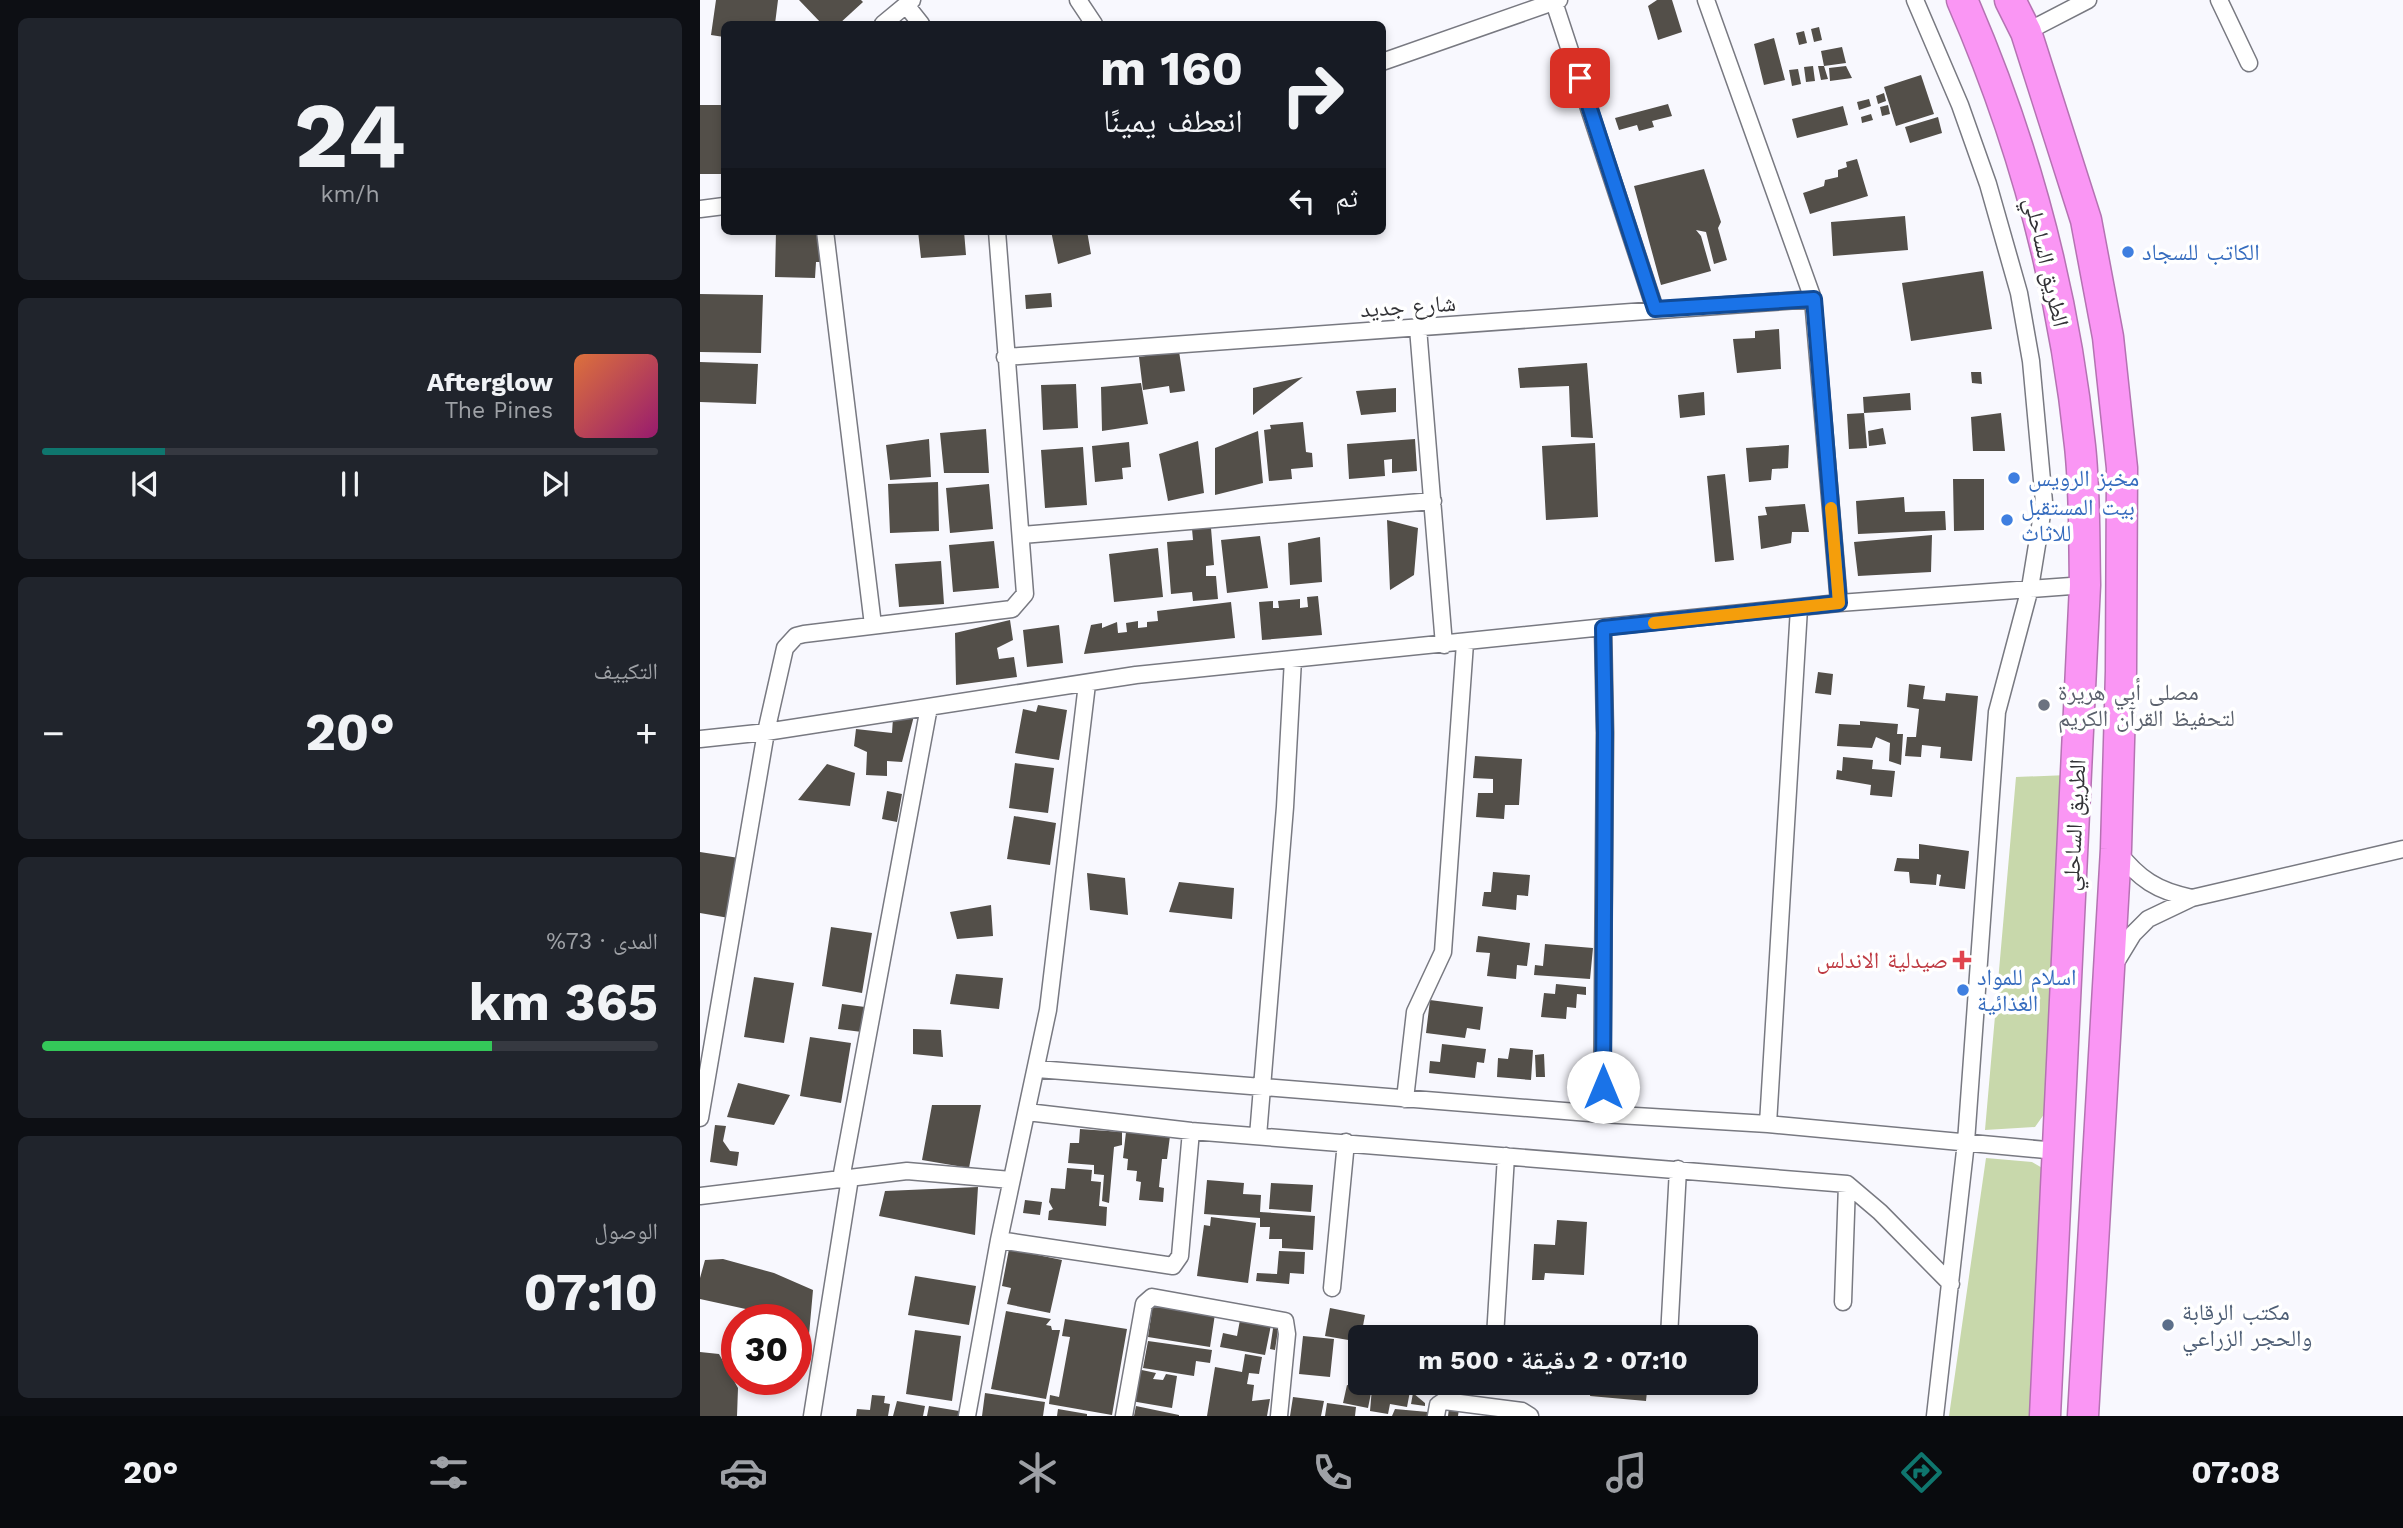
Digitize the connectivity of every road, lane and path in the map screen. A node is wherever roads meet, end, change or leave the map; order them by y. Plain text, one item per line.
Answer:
1 (1078, 0) edge
2 (1706, 0) edge
3 (1915, 0) edge
4 (1962, 0) edge
5 (2010, 0) edge
6 (2088, 0) edge
7 (2218, 0) edge
8 (1557, 1) edge
9 (909, 3) edge
10 (887, 21) edge
11 (918, 21) edge
12 (1092, 21) edge
13 (2026, 32) junction
14 (1386, 61) edge
15 (2249, 63) dead end
16 (721, 206) edge
17 (700, 209) edge
18 (825, 235) edge
19 (997, 235) edge
20 (1814, 299) junction
21 (1655, 309) junction
22 (1418, 328) junction
23 (1005, 358) junction
24 (1433, 500) junction
25 (1023, 535) junction
26 (2085, 585) junction
27 (2029, 588) junction
28 (1839, 603) junction
29 (1799, 608) junction
30 (873, 625) junction
31 (1603, 628) junction
32 (1465, 643) junction
33 (1444, 645) junction
34 (1293, 659) junction
35 (1087, 684) junction
36 (929, 707) junction
37 (766, 732) junction
38 (700, 739) edge
39 (2116, 849) junction
40 (2403, 849) edge
41 (2192, 898) junction
42 (2110, 972) junction
43 (1037, 1069) junction
44 (1261, 1087) junction
45 (1405, 1099) junction
46 (1027, 1112) junction
47 (1602, 1114) junction
48 (700, 1118) edge
49 (1768, 1124) junction
50 (1191, 1131) junction
51 (1258, 1136) junction
52 (1346, 1142) junction
53 (1966, 1142) junction
54 (2057, 1152) junction
55 (1506, 1156) junction
56 (1678, 1168) junction
57 (846, 1179) junction
58 (1011, 1180) junction
59 (1847, 1184) junction
60 (700, 1196) edge
61 (999, 1240) junction
62 (1951, 1284) junction
63 (1332, 1288) dead end
64 (1843, 1302) dead end
65 (1496, 1325) edge
66 (1670, 1325) edge
67 (2085, 1373) junction
68 (812, 1416) edge
69 (967, 1416) edge
70 (1124, 1416) edge
71 (1279, 1416) edge
72 (1436, 1416) edge
73 (1530, 1416) edge
74 (1935, 1416) edge
75 (2045, 1416) edge
76 (2083, 1416) edge
77 (2097, 1416) edge

1 - 12 street
2 - 20 street
3 - 27 street
4 - 26 highway, الطريق الساحلي
5 - 13 highway, الطريق الساحلي
6 - 13 street
7 - 15 street
8 - 14 street
8 - 21 street
9 - 10 street
9 - 11 street
13 - 39 highway, الطريق الساحلي
16 - 17 street
18 - 30 street
19 - 23 street
20 - 21 street, شارع جديد
20 - 28 street
21 - 22 street, شارع جديد
22 - 23 street, شارع جديد
22 - 24 street
23 - 25 street
24 - 25 street
24 - 33 street
25 - 30 street
26 - 27 street
26 - 54 highway, الطريق الساحلي
27 - 28 street
27 - 53 street
28 - 29 street
29 - 31 street
29 - 49 street
30 - 37 street
31 - 32 street
31 - 47 street
32 - 33 street
32 - 45 street
33 - 34 street
34 - 35 street
34 - 44 street
35 - 36 street
35 - 43 street
36 - 37 street
36 - 57 street
37 - 38 street
37 - 48 street
39 - 41 street
39 - 42 highway, الطريق الساحلي
40 - 41 street
41 - 42 street
42 - 67 highway, الطريق الساحلي
43 - 44 street
43 - 46 street
44 - 45 street
44 - 51 street
45 - 47 street
46 - 50 street
46 - 58 street
47 - 49 street
49 - 53 street
50 - 51 street
50 - 61 street
51 - 52 street
52 - 55 street
52 - 63 street
53 - 54 street
53 - 62 street
54 - 75 highway, الطريق الساحلي
55 - 56 street
55 - 65 street
56 - 59 street
56 - 66 street
57 - 58 street
57 - 60 street
57 - 68 street
58 - 61 street
59 - 62 street
59 - 64 street
61 - 69 street
62 - 74 street
67 - 76 highway, الطريق الساحلي
67 - 77 highway
70 - 71 street
72 - 73 street

